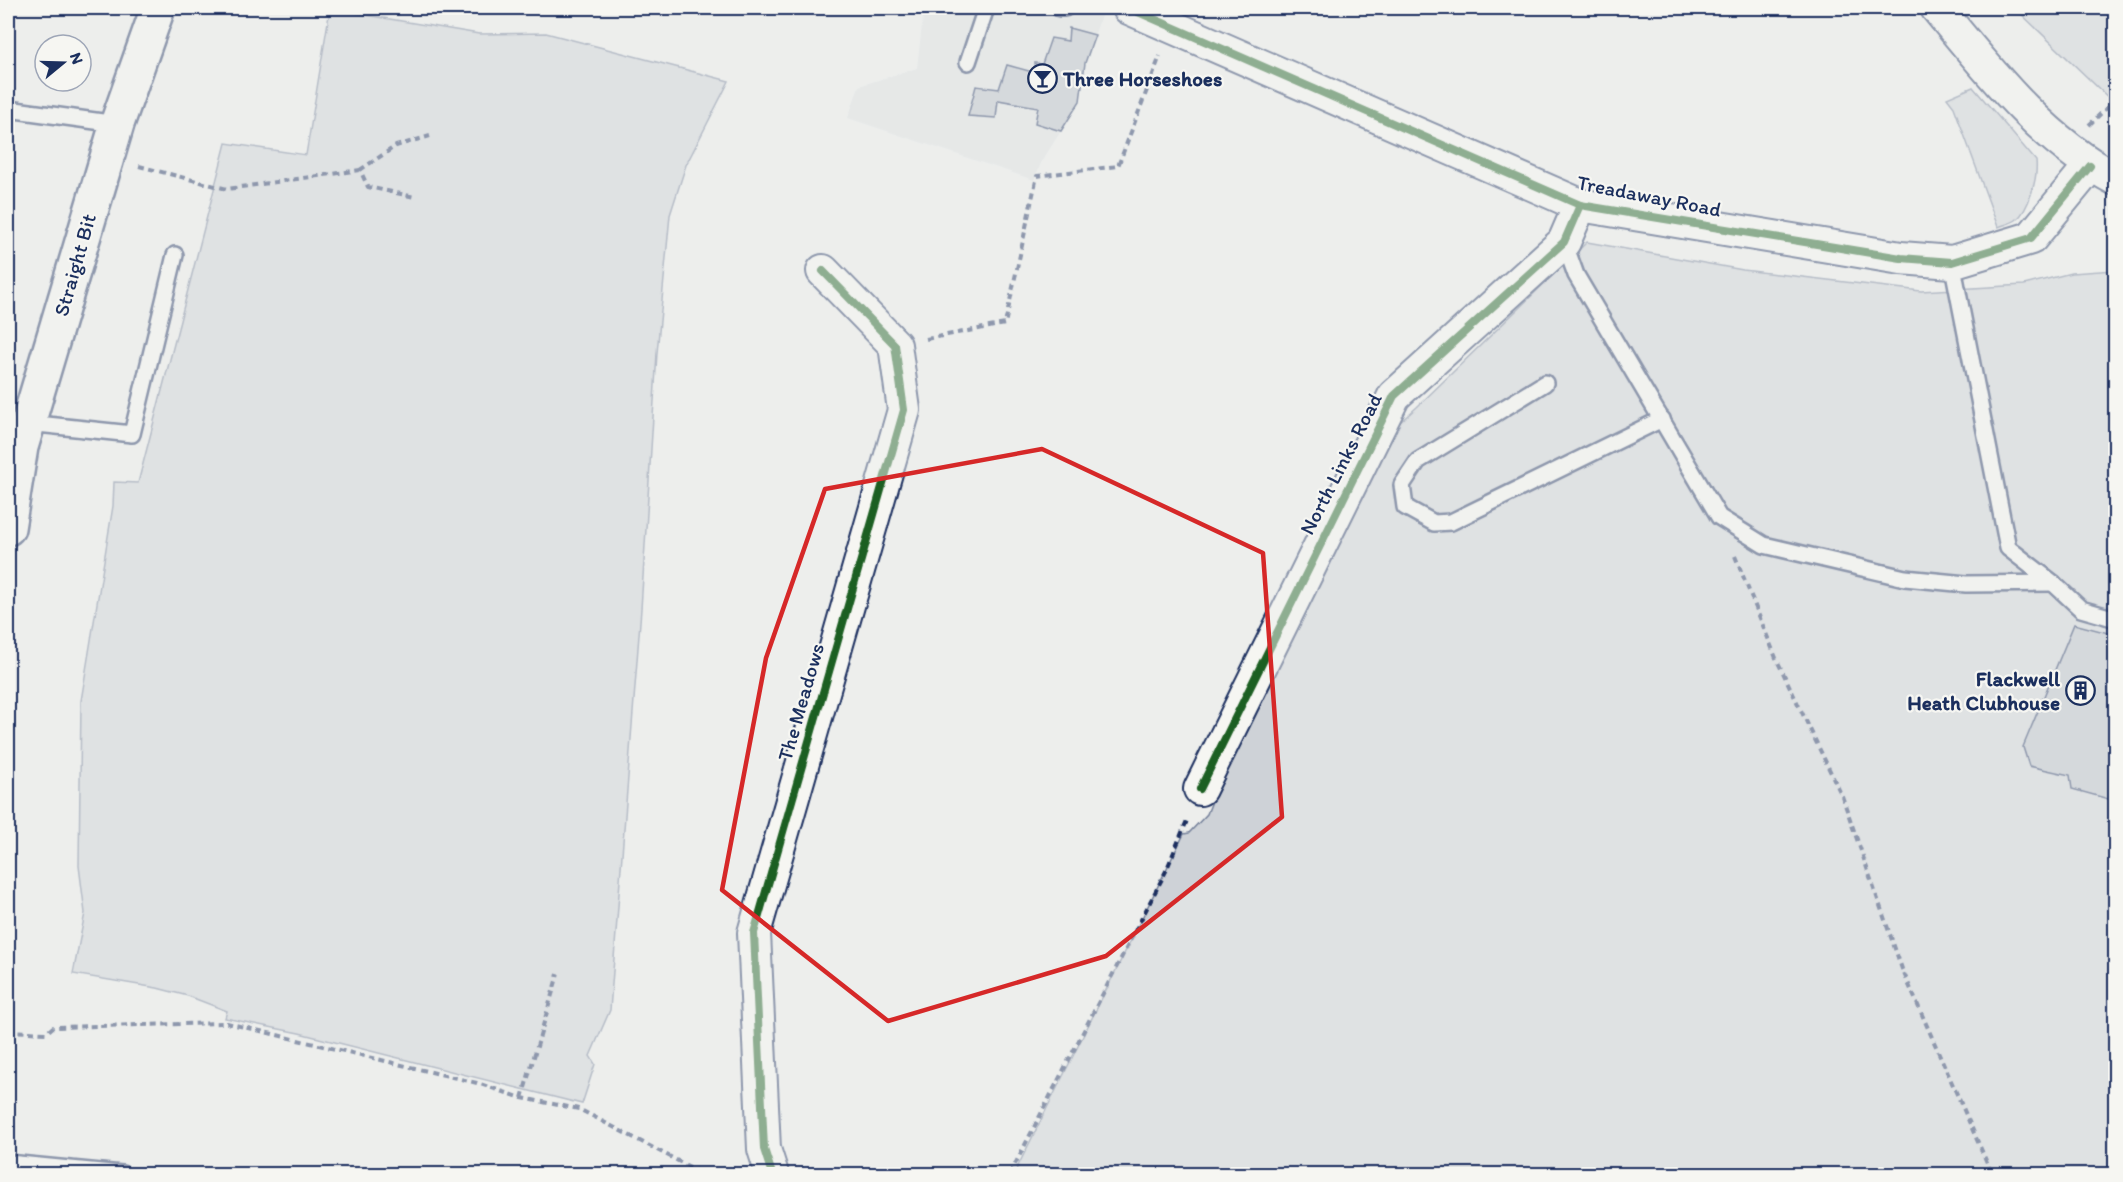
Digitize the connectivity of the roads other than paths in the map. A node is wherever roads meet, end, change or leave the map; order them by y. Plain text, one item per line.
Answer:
1 (158, 8) edge
2 (986, 8) edge
3 (1059, 8) edge
4 (1065, 8) edge
5 (1129, 8) edge
6 (1937, 8) edge
7 (968, 62) dead end
8 (8, 109) edge
9 (117, 124) junction
10 (2103, 172) edge
11 (1580, 205) junction
12 (1564, 242) junction
13 (175, 255) dead end
14 (1952, 262) junction
15 (823, 271) dead end
16 (1545, 383) dead end
17 (1662, 419) junction
18 (19, 438) edge
19 (8, 528) edge
20 (2053, 583) junction
21 (2115, 619) edge
22 (1200, 789) road end
23 (8, 1163) edge
24 (122, 1174) edge
25 (772, 1174) edge

1 - 9 street, Straight Bit
2 - 7 lane
3 - 4 lane
5 - 11 street, Treadaway Road
6 - 10 street
8 - 9 lane
9 - 18 street, Straight Bit
10 - 14 street, Treadaway Road
11 - 12 street, North Links Road
11 - 14 street, Treadaway Road
12 - 17 lane
12 - 22 street, North Links Road
13 - 18 lane
14 - 20 lane
15 - 25 street, The Meadows
16 - 17 lane
17 - 20 lane
18 - 19 street, Straight Bit
20 - 21 lane
23 - 24 lane

